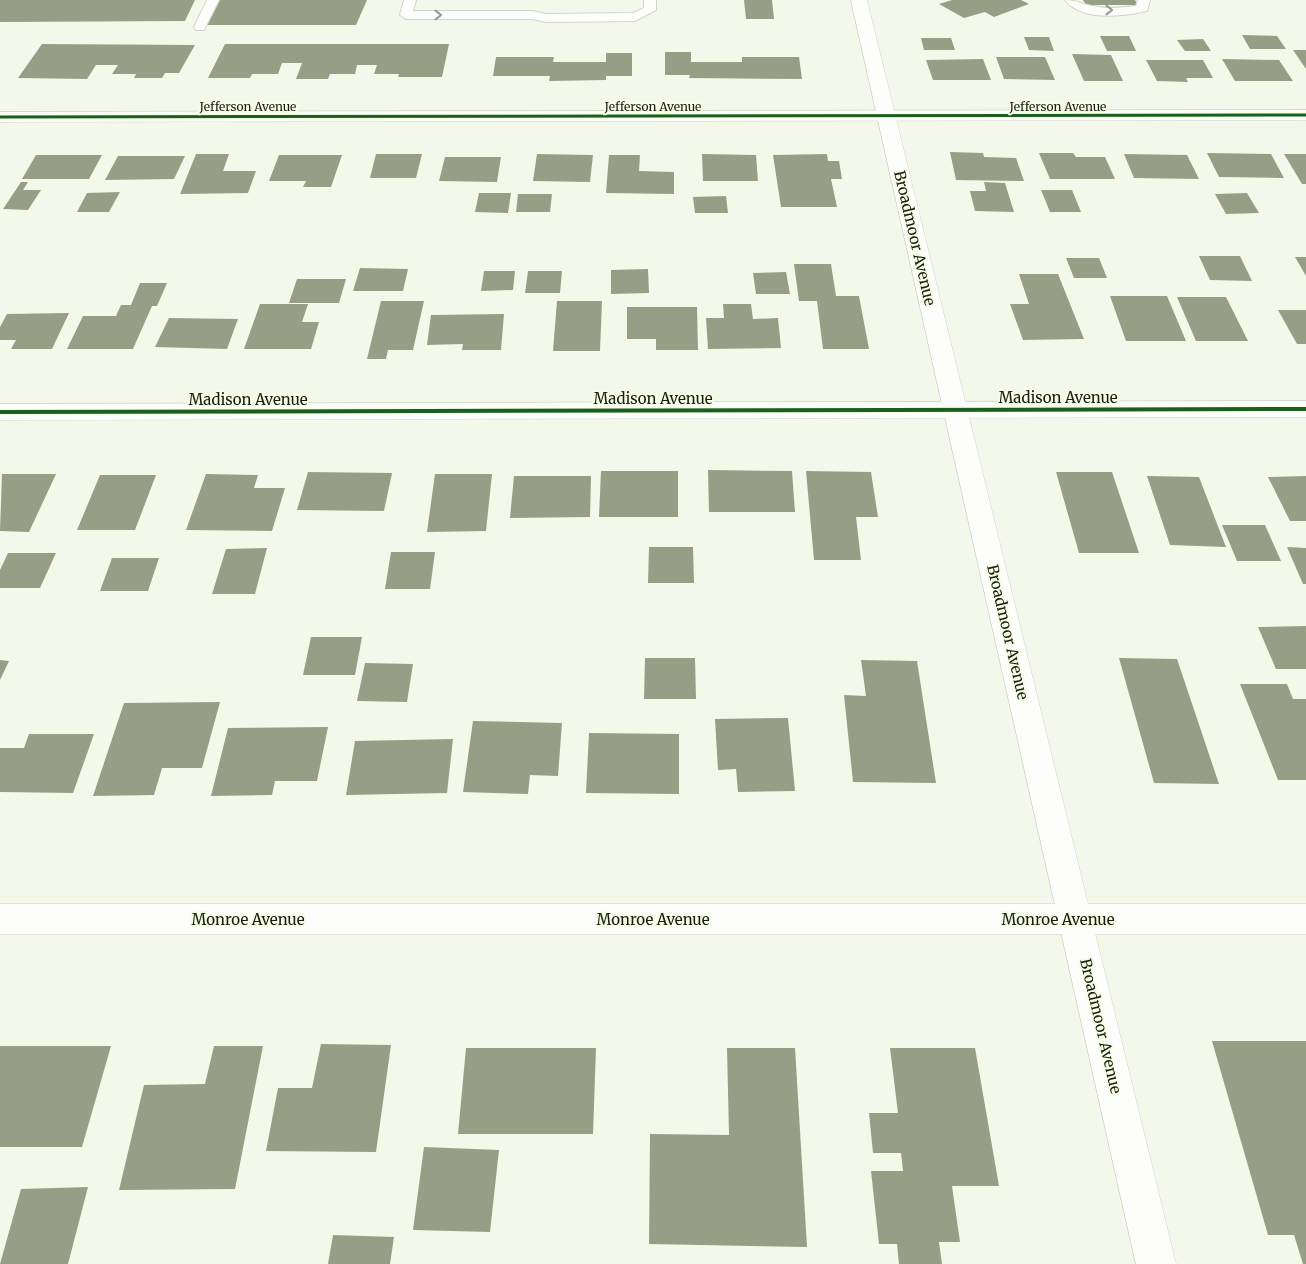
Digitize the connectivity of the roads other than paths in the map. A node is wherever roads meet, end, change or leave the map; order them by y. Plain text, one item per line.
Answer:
1 (213, 0) edge
2 (410, 0) edge
3 (521, 0) edge
4 (650, 0) edge
5 (859, 0) edge
6 (1071, 0) edge
7 (1144, 0) edge
8 (633, 3) dead end
9 (519, 15) junction
10 (532, 15) junction
11 (200, 27) dead end
12 (0, 116) edge
13 (886, 116) junction
14 (1306, 116) edge
15 (1306, 409) edge
16 (956, 410) junction
17 (0, 412) edge
18 (0, 919) edge
19 (1075, 919) junction
20 (1306, 919) edge
21 (1156, 1264) edge

1 - 11 lane
2 -> 9 lane
3 - 9 lane
4 - 10 lane
5 - 13 street, Broadmoor Avenue
6 -> 7 lane
8 - 10 lane
9 - 10 lane
12 - 13 street, Jefferson Avenue
13 - 14 street, Jefferson Avenue
13 - 16 street, Broadmoor Avenue
15 - 16 street, Madison Avenue
16 - 17 street, Madison Avenue
16 - 19 street, Broadmoor Avenue
18 - 19 street, Monroe Avenue
19 - 20 street, Monroe Avenue
19 - 21 street, Broadmoor Avenue

